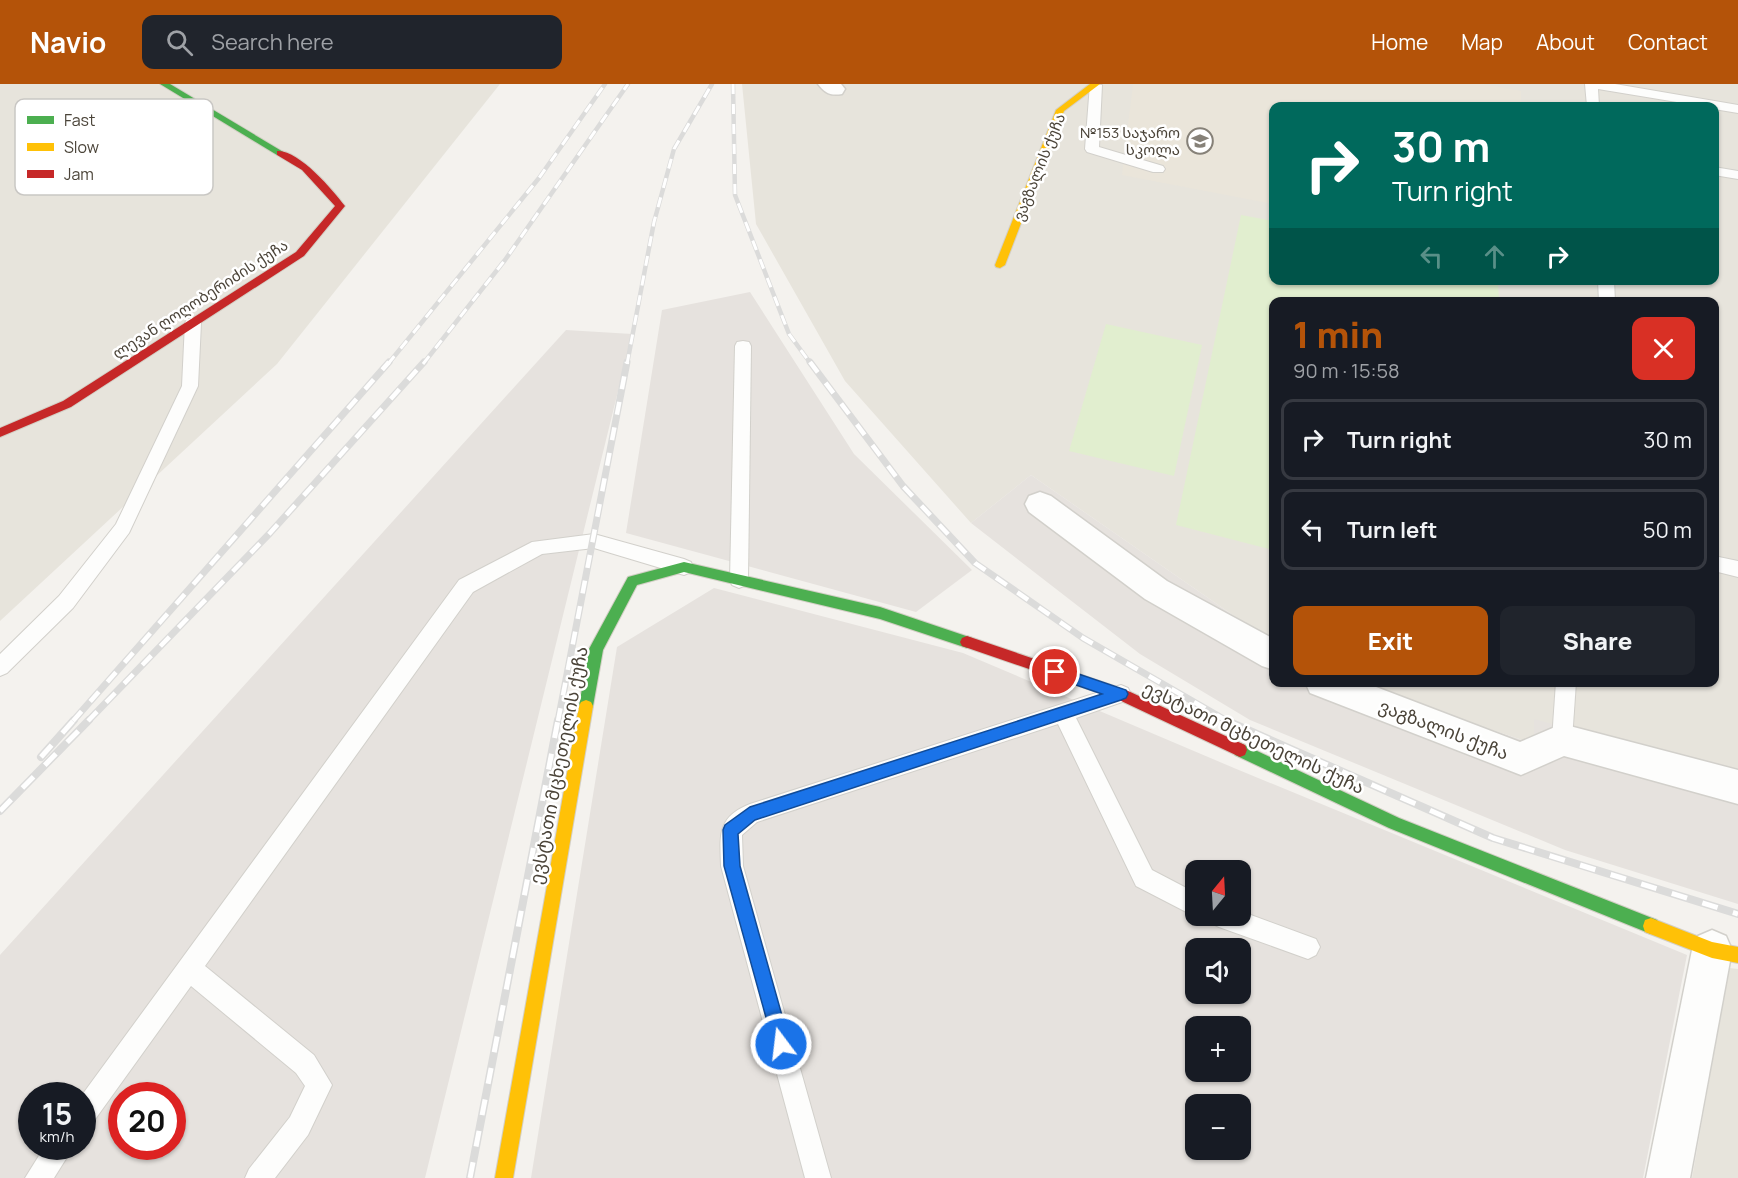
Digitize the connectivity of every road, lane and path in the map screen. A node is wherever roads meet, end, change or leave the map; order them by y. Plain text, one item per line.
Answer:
1 (164, 84) edge
2 (1592, 84) edge
3 (1096, 85) edge
4 (189, 99) edge
5 (1593, 102) edge
6 (1697, 102) edge
7 (1719, 106) edge
8 (1738, 109) edge
9 (213, 113) edge
10 (1158, 169) dead end
11 (1719, 172) edge
12 (1738, 175) edge
13 (1000, 265) dead end
14 (193, 323) junction
15 (743, 346) dead end
16 (0, 433) edge
17 (1040, 504) dead end
18 (1719, 564) edge
19 (684, 567) junction
20 (1738, 569) edge
21 (739, 580) junction
22 (1269, 653) edge
23 (0, 666) edge
24 (1335, 687) edge
25 (1566, 687) edge
26 (1121, 694) junction
27 (1063, 713) junction
28 (1562, 740) junction
29 (1738, 787) edge
30 (1185, 900) edge
31 (1250, 926) edge
32 (1308, 947) dead end
33 (1725, 953) edge
34 (189, 969) junction
35 (96, 1097) edge
36 (51, 1160) edge
37 (38, 1178) edge
38 (258, 1178) edge
39 (504, 1178) edge
40 (818, 1178) edge
41 (1668, 1178) edge

1 - 4 street, ლევან ღოღობერიძის ქუჩა
2 - 5 lane
2 - 6 lane
3 - 10 lane
3 - 13 street, ვაგზალის ქუჩა
7 - 8 lane
9 - 14 street, ლევან ღოღობერიძის ქუჩა
11 - 12 lane
14 - 16 street, ლევან ღოღობერიძის ქუჩა
14 - 23 lane
15 - 21 lane
17 - 22 street
18 - 20 lane
19 - 21 street, ევსტათი მცხეთელის ქუჩა
19 - 34 lane
19 - 39 street, ევსტათი მცხეთელის ქუჩა
21 - 26 street, ევსტათი მცხეთელის ქუჩა
24 - 28 street, ვაგზალის ქუჩა
25 - 28 lane
26 - 27 lane
26 - 33 street, ევსტათი მცხეთელის ქუჩა
27 - 30 lane
27 - 40 lane
28 - 29 street
31 - 32 lane
33 - 41 street
34 - 35 lane
34 - 38 lane
36 - 37 lane

